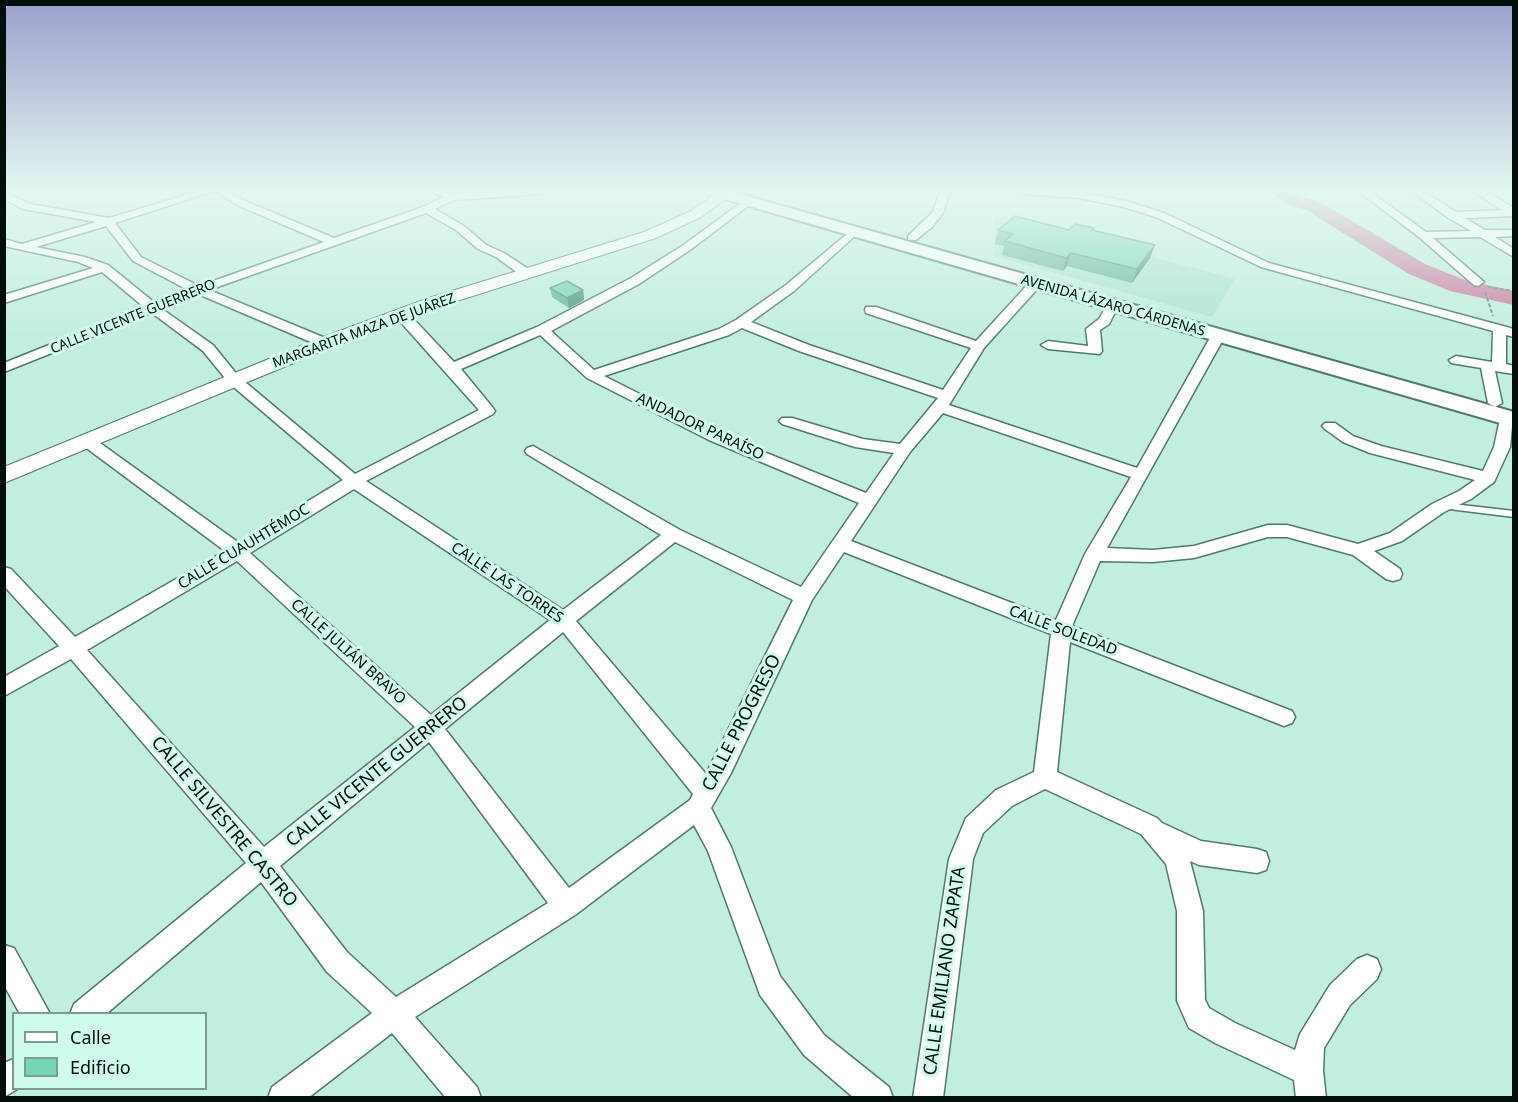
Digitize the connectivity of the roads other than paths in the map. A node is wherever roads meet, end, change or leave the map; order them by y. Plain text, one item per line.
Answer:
1 (5, 242) edge
2 (40, 242) edge
3 (124, 242) edge
4 (333, 242) edge
5 (477, 242) edge
6 (626, 242) edge
7 (693, 242) edge
8 (841, 242) edge
9 (889, 242) edge
10 (927, 242) edge
11 (1218, 242) edge
12 (1431, 242) edge
13 (1495, 242) edge
14 (22, 248) junction
15 (4, 254) edge
16 (1514, 254) edge
17 (104, 268) junction
18 (526, 273) junction
19 (1035, 284) junction
20 (1481, 286) road end
21 (198, 290) junction
22 (4, 299) edge
23 (1112, 306) junction
24 (153, 308) junction
25 (871, 310) dead end
26 (402, 315) junction
27 (741, 323) junction
28 (542, 330) junction
29 (1507, 331) edge
30 (1218, 336) junction
31 (325, 343) junction
32 (1048, 345) dead end
33 (979, 346) junction
34 (1456, 360) dead end
35 (1500, 367) edge
36 (4, 368) edge
37 (452, 368) junction
38 (592, 375) junction
39 (234, 380) junction
40 (943, 401) junction
41 (1508, 412) edge
42 (787, 421) dead end
43 (1330, 426) dead end
44 (87, 441) junction
45 (904, 449) junction
46 (533, 451) dead end
47 (1141, 475) junction
48 (4, 476) edge
49 (1488, 478) junction
50 (354, 481) junction
51 (870, 501) junction
52 (1444, 506) junction
53 (1514, 514) edge
54 (674, 534) junction
55 (841, 544) junction
56 (1359, 550) junction
57 (238, 552) junction
58 (1094, 554) junction
59 (1393, 573) dead end
60 (4, 574) edge
61 (804, 597) junction
62 (564, 620) junction
63 (1061, 630) junction
64 (73, 648) junction
65 (4, 688) edge
66 (1284, 717) dead end
67 (432, 729) junction
68 (1045, 778) junction
69 (702, 800) junction
70 (1149, 826) junction
71 (1257, 861) dead end
72 (263, 864) junction
73 (566, 906) junction
74 (4, 958) edge
75 (1367, 969) dead end
76 (35, 1012) edge
77 (86, 1012) edge
78 (394, 1014) junction
79 (1309, 1084) edge
80 (283, 1098) edge
81 (466, 1098) edge
82 (878, 1098) edge
83 (928, 1098) edge

1 - 14 street
2 - 14 street
3 - 21 street
4 - 21 street, CALLE VICENTE GUERRERO
5 - 18 street
6 - 18 street, MARGARITA MAZA DE JUÁREZ
7 - 28 street
8 - 27 street
9 - 19 main road, AVENIDA LÁZARO CÁRDENAS
10 - 41 main road, AVENIDA LÁZARO CÁRDENAS
11 - 29 street
12 - 20 street
13 - 16 street
14 - 15 street
14 - 17 street
17 - 22 street
17 - 24 street
18 - 26 street, MARGARITA MAZA DE JUÁREZ
19 - 23 main road, AVENIDA LÁZARO CÁRDENAS
19 - 33 street, CALLE PROGRESO
21 - 24 street, CALLE VICENTE GUERRERO
21 - 31 street
23 - 30 main road, AVENIDA LÁZARO CÁRDENAS
23 - 32 street
24 - 36 street, CALLE VICENTE GUERRERO
24 - 39 street
25 - 33 street
26 - 31 street, MARGARITA MAZA DE JUÁREZ
26 - 37 street
27 - 38 street
27 - 40 street
28 - 37 street
28 - 38 street, ANDADOR PARAÍSO
29 - 35 street
30 - 41 main road, AVENIDA LÁZARO CÁRDENAS
30 - 47 street
31 - 39 street, MARGARITA MAZA DE JUÁREZ
33 - 40 street, CALLE PROGRESO
34 - 35 street
35 - 41 street
37 - 50 street, CALLE CUAUHTÉMOC
38 - 51 street, ANDADOR PARAÍSO
39 - 44 street, MARGARITA MAZA DE JUÁREZ
39 - 50 street
40 - 45 street, CALLE PROGRESO
40 - 47 street
41 - 49 street
42 - 45 street
43 - 49 street
44 - 48 street, MARGARITA MAZA DE JUÁREZ
44 - 57 street, CALLE JULIÁN BRAVO
45 - 51 street, CALLE PROGRESO
46 - 54 street
47 - 58 street
49 - 52 street
50 - 57 street, CALLE CUAUHTÉMOC
50 - 62 street, CALLE LAS TORRES
51 - 55 street, CALLE PROGRESO
52 - 53 lane
52 - 56 street
54 - 61 street
54 - 62 street, CALLE VICENTE GUERRERO
55 - 61 street, CALLE PROGRESO
55 - 63 street, CALLE SOLEDAD
56 - 58 street
56 - 59 street
57 - 64 street, CALLE CUAUHTÉMOC
57 - 67 street, CALLE JULIÁN BRAVO
58 - 63 street
60 - 64 street, CALLE SILVESTRE CASTRO
61 - 69 street, CALLE PROGRESO
62 - 67 street, CALLE VICENTE GUERRERO
62 - 69 street, CALLE LAS TORRES
63 - 66 street, CALLE SOLEDAD
63 - 68 street
64 - 65 street, CALLE CUAUHTÉMOC
64 - 72 street, CALLE SILVESTRE CASTRO
67 - 72 street, CALLE VICENTE GUERRERO
67 - 73 street, CALLE JULIÁN BRAVO
68 - 70 street
68 - 83 street, CALLE EMILIANO ZAPATA
69 - 73 street, CALLE PROGRESO
69 - 82 street, CALLE LAS TORRES
70 - 71 street
70 - 79 street
72 - 77 street, CALLE VICENTE GUERRERO
72 - 78 street, CALLE SILVESTRE CASTRO
73 - 78 street, CALLE PROGRESO
74 - 76 street
75 - 79 street
78 - 80 street, CALLE PROGRESO
78 - 81 street, CALLE SILVESTRE CASTRO

